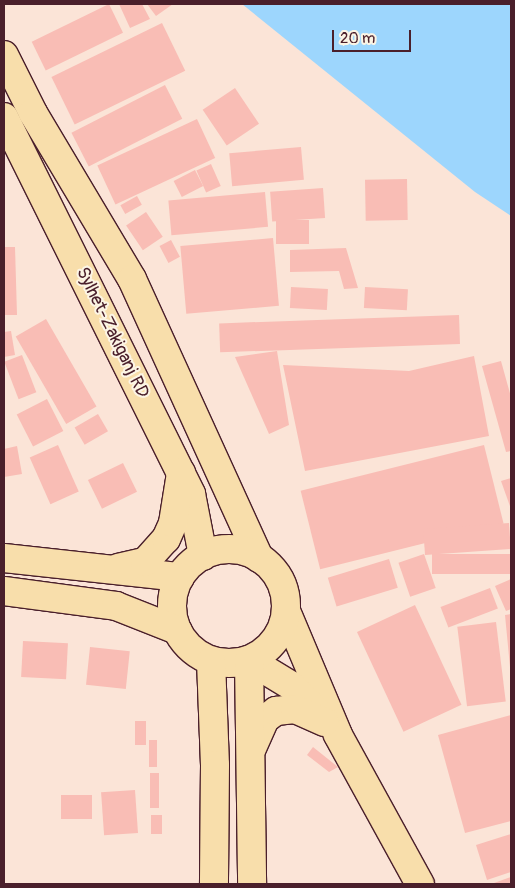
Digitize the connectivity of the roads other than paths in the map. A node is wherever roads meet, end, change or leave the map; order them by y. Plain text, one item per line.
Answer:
1 (4, 55) edge
2 (4, 117) edge
3 (181, 473) junction
4 (203, 556) junction
5 (4, 558) edge
6 (259, 558) junction
7 (105, 570) junction
8 (180, 576) junction
9 (4, 591) edge
10 (286, 611) junction
11 (177, 630) junction
12 (249, 660) junction
13 (211, 661) junction
14 (338, 735) junction
15 (252, 748) junction
16 (214, 884) edge
17 (252, 884) edge
18 (420, 884) edge

1 - 6 main road
2 - 3 main road, Sylhet-Zakiganj RD
3 - 4 main road, Sylhet-Zakiganj RD
3 - 7 main road
4 - 6 main road
4 - 8 main road
5 - 7 main road
6 - 10 main road
7 - 8 main road
8 - 11 main road
9 - 11 main road
10 - 12 main road
10 - 14 main road
11 - 13 main road
12 - 13 main road
12 - 14 main road
12 - 15 main road
13 - 16 main road
14 - 15 main road
14 - 18 main road
15 - 17 main road

